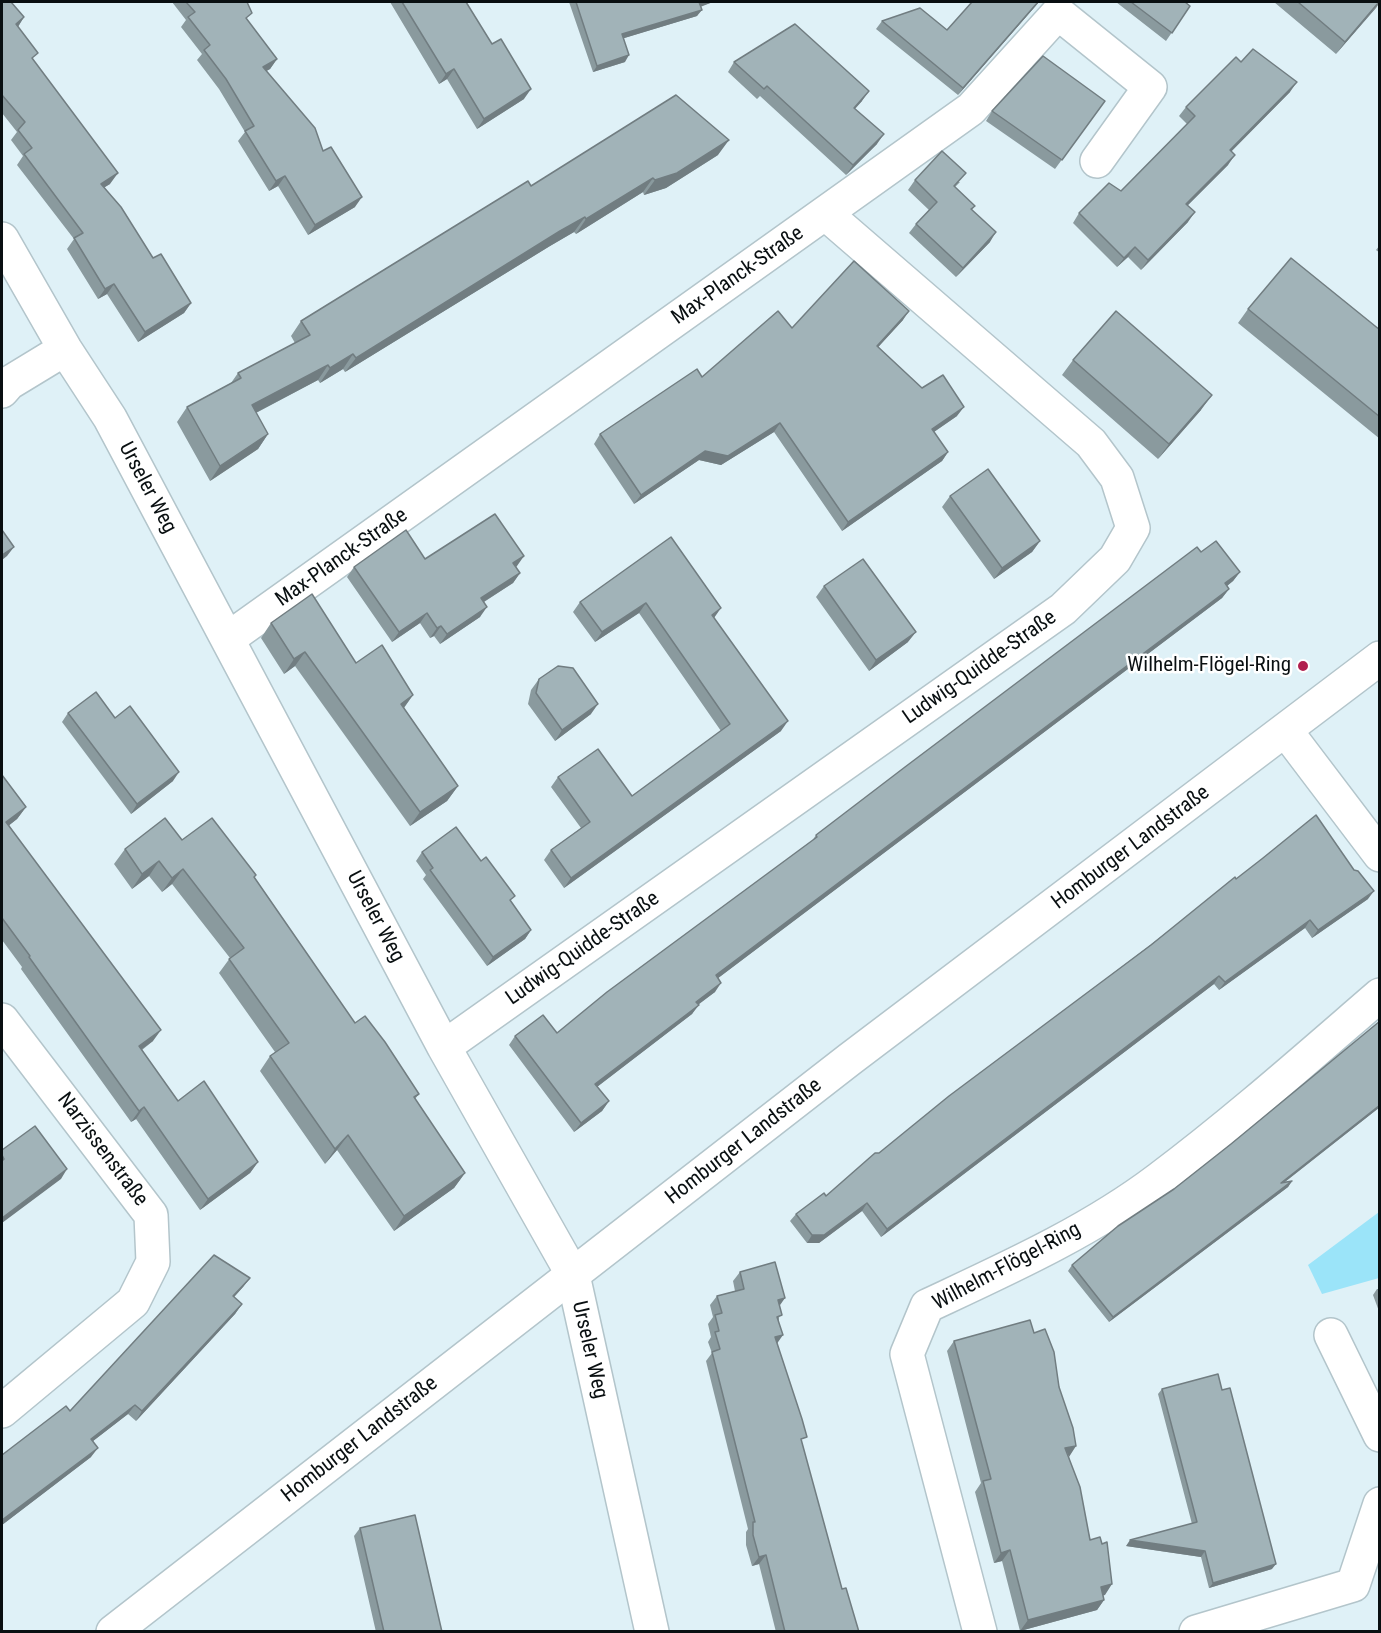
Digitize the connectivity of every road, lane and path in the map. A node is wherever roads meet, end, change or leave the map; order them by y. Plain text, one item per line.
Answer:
1 (1097, 161) dead end
2 (826, 214) junction
3 (2, 239) edge
4 (65, 349) junction
5 (2, 391) edge
6 (229, 638) junction
7 (1380, 658) edge
8 (1286, 731) junction
9 (1380, 855) edge
10 (1380, 996) edge
11 (2, 1020) edge
12 (444, 1047) junction
13 (573, 1275) junction
14 (1331, 1335) dead end
15 (2, 1411) edge
16 (1380, 1436) edge
17 (1380, 1503) edge
18 (113, 1632) edge
19 (652, 1632) edge
20 (980, 1632) edge
21 (1196, 1632) edge

1 - 2 street, Max-Planck-Straße
2 - 6 street, Max-Planck-Straße
2 - 12 street, Ludwig-Quidde-Straße
3 - 4 street, Urseler Weg
4 - 5 street
4 - 6 street, Urseler Weg
6 - 12 street, Urseler Weg
7 - 8 street, Homburger Landstraße
8 - 9 street
8 - 13 street, Homburger Landstraße
10 - 20 street, Wilhelm-Flögel-Ring
11 - 15 street, Narzissenstraße
12 - 13 street, Urseler Weg
13 - 18 street, Homburger Landstraße
13 - 19 street, Urseler Weg
14 - 16 street
17 - 21 street

